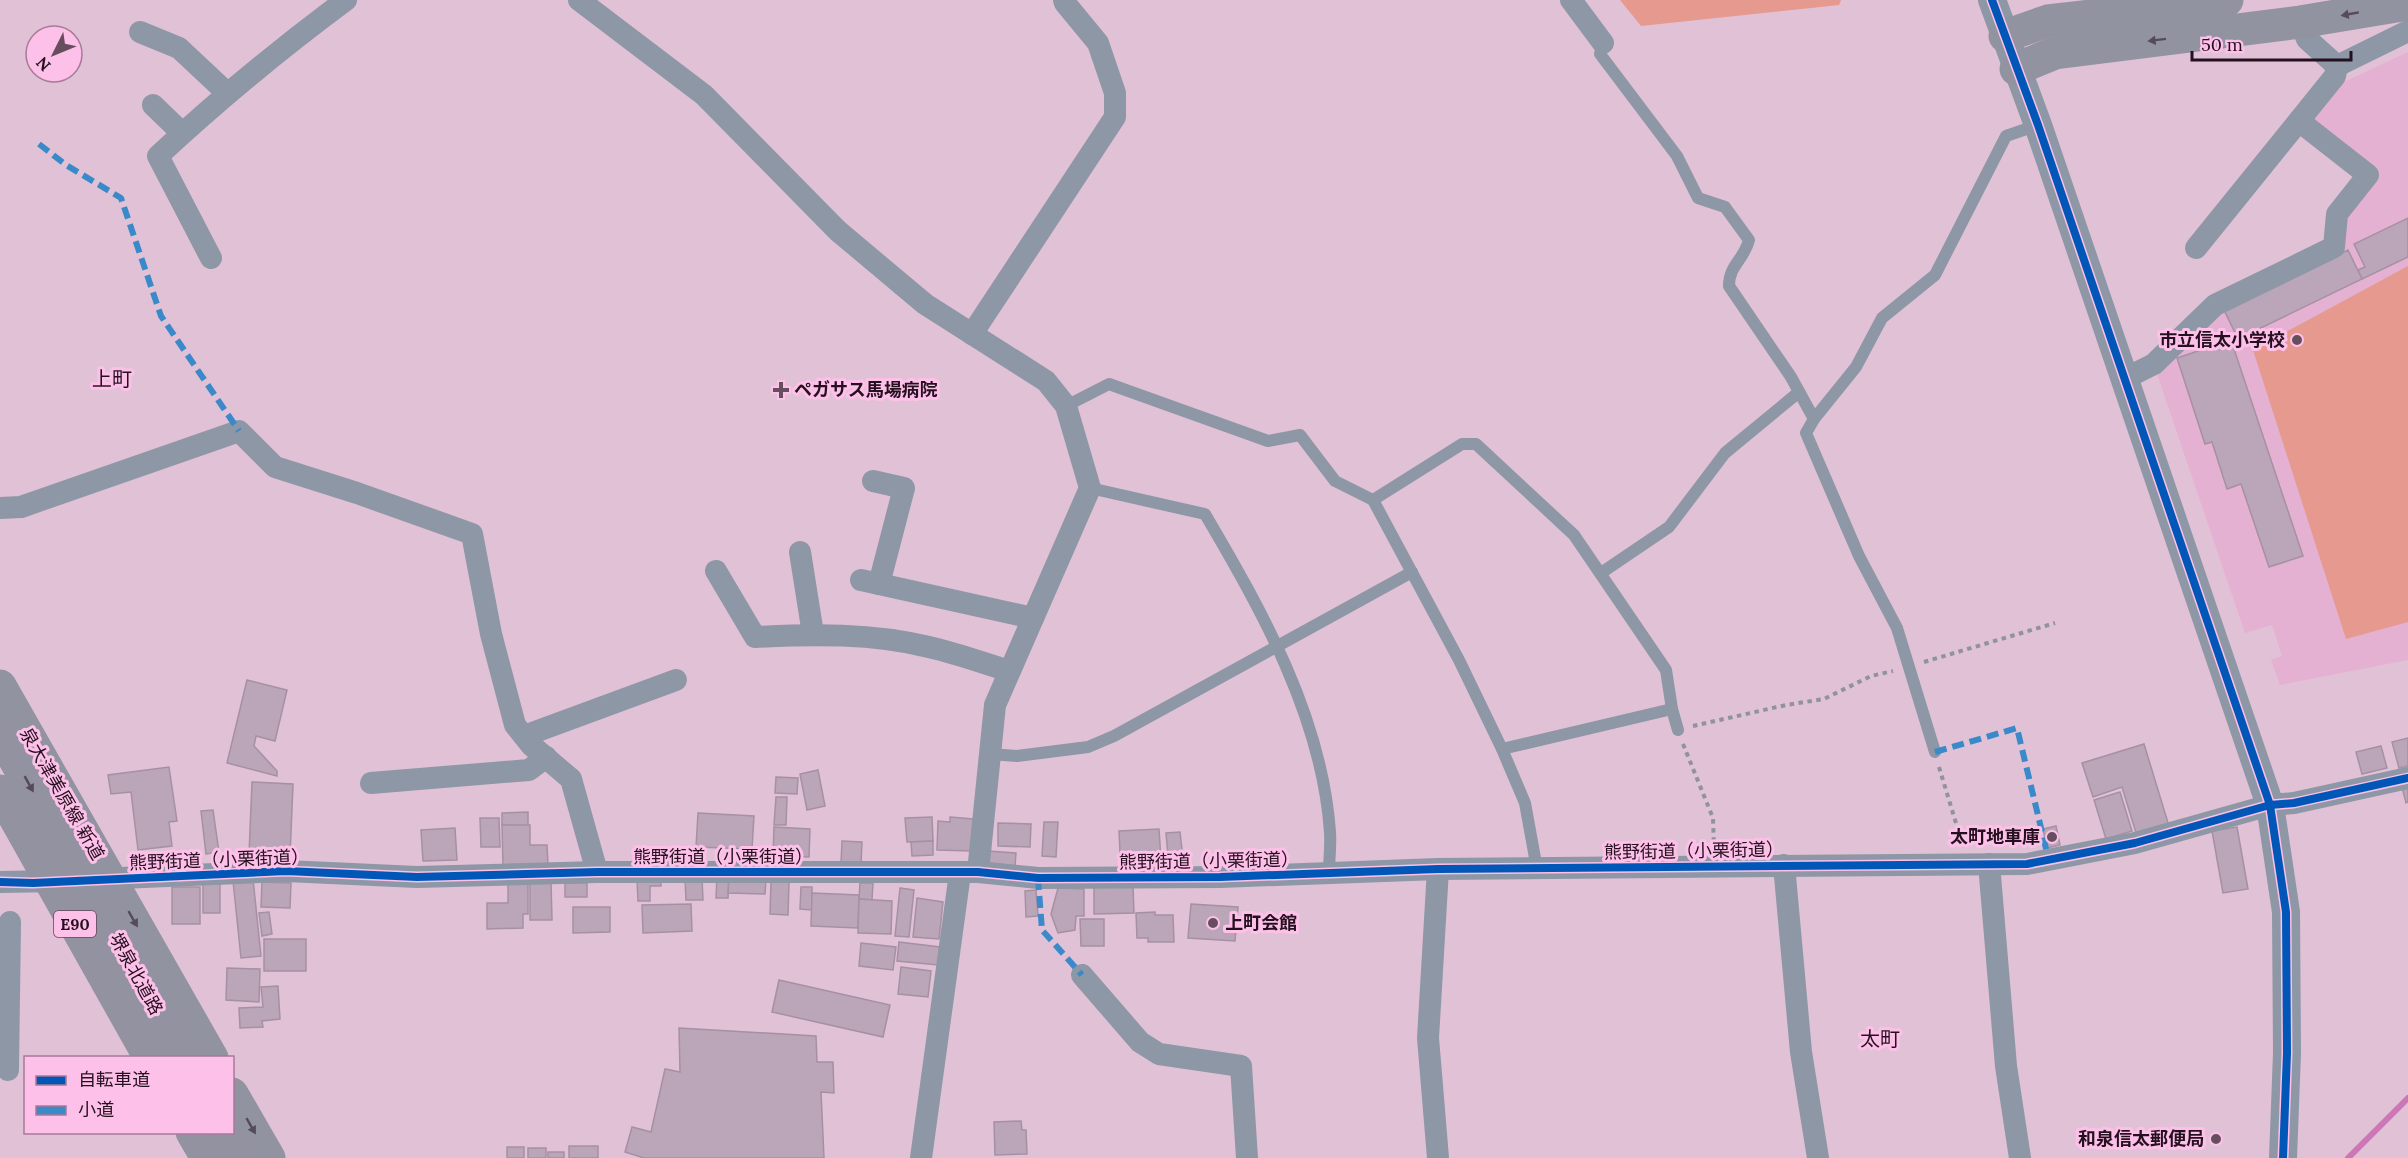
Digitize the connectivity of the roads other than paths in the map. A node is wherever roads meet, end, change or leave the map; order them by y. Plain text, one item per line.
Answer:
1 (346, 0) edge
2 (579, 0) edge
3 (1064, 0) edge
4 (1571, 0) edge
5 (1992, 0) edge
6 (2227, 0) edge
7 (2408, 3) edge
8 (2069, 9) edge
9 (2300, 22) junction
10 (2408, 31) edge
11 (140, 32) dead end
12 (2005, 36) junction
13 (1603, 43) joint
14 (2337, 66) junction
15 (2016, 69) junction
16 (226, 93) junction
17 (153, 105) dead end
18 (2299, 121) junction
19 (2038, 125) junction
20 (182, 134) junction
21 (2196, 248) dead end
22 (211, 258) dead end
23 (972, 334) junction
24 (2124, 379) junction
25 (1799, 392) junction
26 (1066, 406) junction
27 (1814, 419) junction
28 (873, 481) dead end
29 (1090, 489) junction
30 (1373, 500) junction
31 (0, 508) edge
32 (800, 552) dead end
33 (716, 571) dead end
34 (1412, 572) junction
35 (1601, 573) junction
36 (1033, 618) junction
37 (813, 634) junction
38 (1276, 646) junction
39 (1009, 672) junction
40 (676, 680) dead end
41 (0, 686) edge
42 (1672, 710) junction
43 (1678, 730) road end
44 (0, 733) edge
45 (524, 736) junction
46 (1502, 749) junction
47 (1935, 752) road end
48 (990, 754) junction
49 (546, 758) junction
50 (2408, 778) edge
51 (371, 783) dead end
52 (0, 791) edge
53 (2270, 805) junction
54 (0, 825) edge
55 (1978, 864) junction
56 (1784, 865) junction
57 (1438, 869) junction
58 (1537, 869) junction
59 (597, 872) junction
60 (969, 873) junction
61 (1329, 873) junction
62 (110, 878) junction
63 (0, 882) edge
64 (33, 883) junction
65 (10, 922) dead end
66 (1082, 975) dead end
67 (5, 1026) edge
68 (131, 1056) edge
69 (149, 1056) edge
70 (182, 1056) edge
71 (211, 1056) edge
72 (8, 1070) dead end
73 (234, 1097) edge
74 (176, 1134) edge
75 (193, 1134) edge
76 (226, 1134) edge
77 (190, 1158) edge
78 (207, 1158) edge
79 (240, 1158) edge
80 (269, 1158) edge
81 (921, 1158) edge
82 (1247, 1158) edge
83 (1438, 1158) edge
84 (1818, 1158) edge
85 (2020, 1158) edge
86 (2283, 1158) edge

1 - 16 street
2 - 23 street
3 - 23 street
4 - 13 street
5 - 12 street
6 - 8 main road
7 -> 9 main road
8 - 12 main road
9 - 14 street
9 -> 15 main road
10 - 14 street
11 - 16 street
12 - 15 street
13 - 25 lane
14 - 18 street
15 - 19 street
16 - 20 street
17 - 20 street
18 - 21 street
18 - 24 street
19 - 24 street
19 - 27 lane
20 - 22 street
23 - 26 street
24 - 53 street
25 - 27 lane
25 - 35 lane
26 - 29 street
26 - 30 lane
27 - 47 lane
28 - 36 street
29 - 36 street
29 - 38 lane
30 - 34 lane
30 - 35 lane
31 - 45 street
32 - 37 street
33 - 37 street
34 - 38 lane
34 - 46 lane
35 - 42 lane
36 - 39 street
37 - 39 street
38 - 48 lane
38 - 61 lane
39 - 48 street
40 - 45 street
41 - 62 main road, 泉大津美原線 新道
42 - 43 lane
42 - 46 lane
44 -> 70 highway, 堺泉北道路 / E90, bridge
45 - 49 street
46 - 58 lane
48 - 60 street
49 - 51 street
49 - 59 street
50 - 53 street, 熊野街道（小栗街道）
52 - 69 highway, 堺泉北道路 / E90, bridge
53 - 55 street, 熊野街道（小栗街道）
53 - 86 street
54 - 64 main road
55 - 56 street, 熊野街道（小栗街道）
55 - 85 street
56 - 58 street, 熊野街道（小栗街道）
56 - 84 street
57 - 58 street, 熊野街道（小栗街道）
57 - 61 street, 熊野街道（小栗街道）
57 - 83 street
59 - 60 street, 熊野街道（小栗街道）
59 - 62 street, 熊野街道（小栗街道）
60 - 61 street, 熊野街道（小栗街道）
60 - 81 street
62 - 64 street, 熊野街道（小栗街道）
62 -> 71 main road, 泉大津美原線 新道
63 - 64 street, 熊野街道（小栗街道）
64 - 68 main road
65 - 67 street
66 - 82 street
67 - 72 street
73 -> 80 main road
74 - 77 main road
75 - 78 highway
76 - 79 highway

